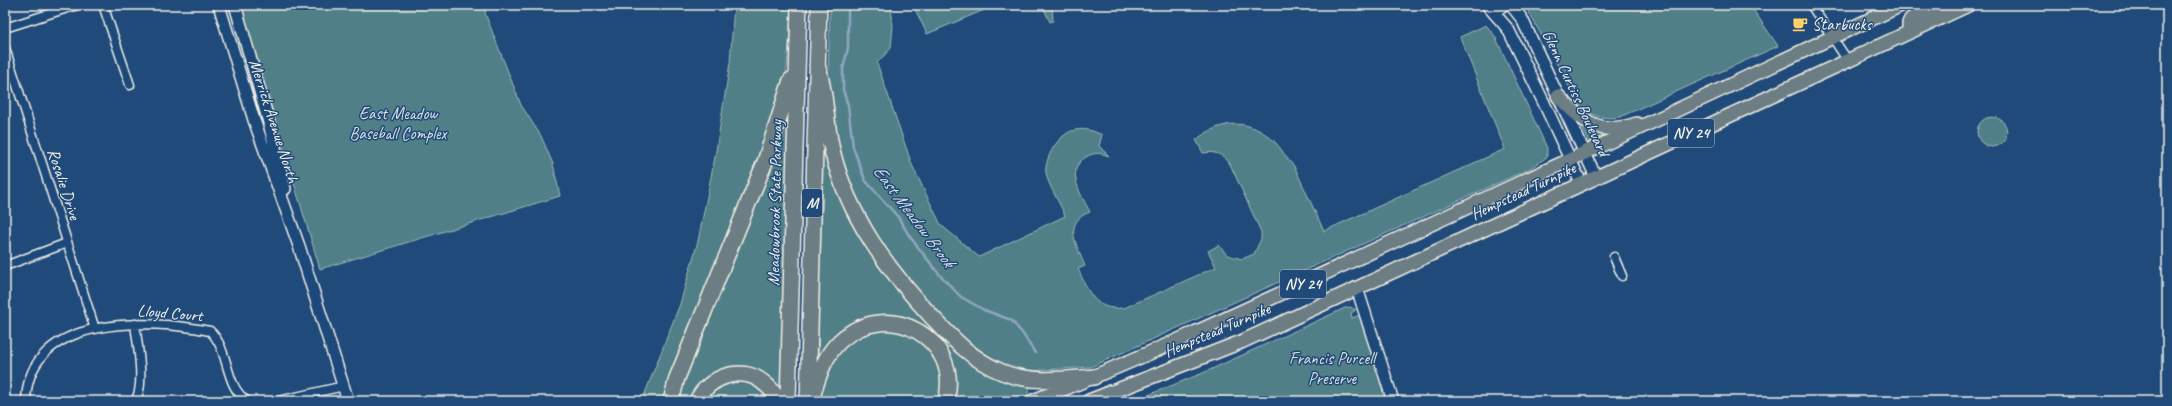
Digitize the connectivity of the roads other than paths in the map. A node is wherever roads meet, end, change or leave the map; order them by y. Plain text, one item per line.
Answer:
1 (77, 5) edge
2 (103, 5) edge
3 (219, 5) edge
4 (235, 5) edge
5 (799, 5) edge
6 (819, 5) edge
7 (1511, 5) edge
8 (1811, 5) edge
9 (1901, 5) edge
10 (1938, 5) edge
11 (1968, 5) edge
12 (1495, 7) edge
13 (5, 28) edge
14 (1909, 32) junction
15 (1832, 38) junction
16 (5, 48) edge
17 (1848, 61) junction
18 (817, 65) junction
19 (797, 66) junction
20 (130, 85) dead end
21 (1558, 96) junction
22 (1676, 111) junction
23 (1585, 153) junction
24 (1570, 160) junction
25 (1596, 177) junction
26 (1581, 184) junction
27 (67, 243) junction
28 (299, 246) junction
29 (1614, 257) dead end
30 (5, 266) edge
31 (1622, 276) dead end
32 (1357, 288) junction
33 (135, 324) junction
34 (95, 329) junction
35 (1094, 377) junction
36 (344, 386) junction
37 (1105, 397) edge
38 (26, 401) edge
39 (135, 401) edge
40 (247, 401) edge
41 (278, 401) edge
42 (348, 401) edge
43 (671, 401) edge
44 (697, 401) edge
45 (779, 401) edge
46 (788, 401) edge
47 (809, 401) edge
48 (946, 401) edge
49 (1033, 401) edge
50 (1089, 401) edge
51 (1393, 401) edge

1 - 13 street
2 - 20 street
3 - 28 main road, Merrick Avenue North
4 - 28 main road, Merrick Avenue North
5 - 19 highway, Meadowbrook State Parkway / M
6 - 18 highway, M
7 - 21 main road, Glenn Curtiss Boulevard
8 - 15 street
9 - 15 main road, Hempstead Turnpike / NY 24
10 - 14 main road
11 - 14 main road, Hempstead Turnpike / NY 24
12 - 24 main road, Glenn Curtiss Boulevard
14 - 17 main road, Hempstead Turnpike / NY 24
15 - 17 street
15 - 22 main road, Hempstead Turnpike / NY 24
16 - 27 street, Rosalie Drive
17 - 25 main road, Hempstead Turnpike / NY 24
18 - 35 highway
18 - 47 highway, M
19 - 43 highway
19 - 46 highway, Meadowbrook State Parkway / M
21 - 22 main road
21 - 23 main road, Glenn Curtiss Boulevard
22 - 23 main road, Hempstead Turnpike / NY 24
23 - 24 main road, Hempstead Turnpike / NY 24
23 - 25 main road, Glenn Curtiss Boulevard
24 - 26 main road, Glenn Curtiss Boulevard
24 - 35 main road, Hempstead Turnpike / NY 24
25 - 26 main road, Hempstead Turnpike / NY 24
26 - 32 main road, Hempstead Turnpike / NY 24
27 - 30 street
27 - 34 street, Rosalie Drive
28 - 36 main road, Merrick Avenue North
29 - 31 street
32 - 37 main road, Hempstead Turnpike / NY 24
32 - 51 main road
33 - 34 street, Lloyd Court
33 - 39 street
33 - 40 street, Lloyd Court
34 - 38 street, Lloyd Court
35 - 49 main road, Hempstead Turnpike / NY 24
36 - 41 street
36 - 42 main road, Merrick Avenue North
37 - 50 main road, Hempstead Turnpike / NY 24
44 - 45 highway
47 - 48 highway

